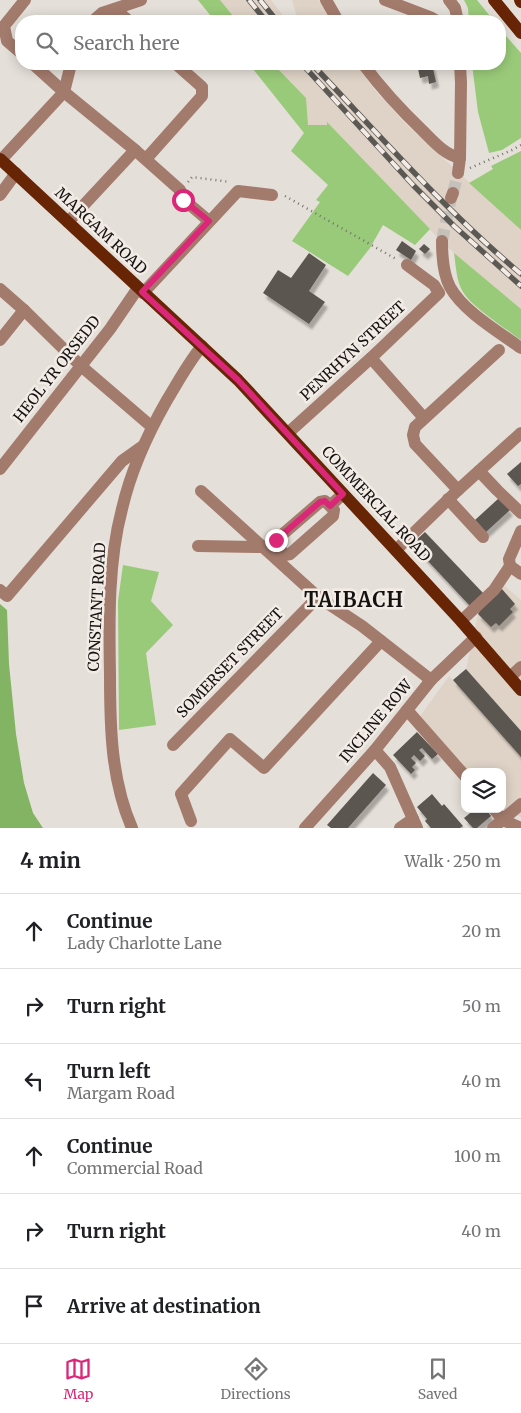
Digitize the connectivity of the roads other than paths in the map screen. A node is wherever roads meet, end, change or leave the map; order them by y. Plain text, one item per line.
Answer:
1 (25, 0) edge
2 (141, 0) edge
3 (326, 0) edge
4 (385, 0) edge
5 (494, 0) edge
6 (115, 9) junction
7 (100, 15) edge
8 (122, 15) edge
9 (335, 15) edge
10 (425, 15) edge
11 (521, 33) edge
12 (15, 47) edge
13 (40, 70) edge
14 (70, 70) edge
15 (183, 70) edge
16 (368, 70) edge
17 (460, 70) edge
18 (64, 92) junction
19 (135, 150) junction
20 (460, 158) junction
21 (146, 159) junction
22 (1, 160) edge
23 (16, 173) junction
24 (458, 173) tunnel mouth
25 (275, 193) road end
26 (0, 195) edge
27 (209, 221) junction
28 (68, 222) junction
29 (442, 241) tunnel mouth
30 (407, 265) road end
31 (0, 289) edge
32 (140, 290) junction
33 (24, 310) junction
34 (0, 340) edge
35 (202, 346) junction
36 (521, 348) edge
37 (499, 350) dead end
38 (371, 358) junction
39 (81, 366) junction
40 (424, 418) junction
41 (152, 427) junction
42 (288, 433) junction
43 (521, 433) edge
44 (144, 446) junction
45 (0, 469) edge
46 (479, 471) junction
47 (458, 490) junction
48 (201, 491) dead end
49 (343, 494) junction
50 (448, 499) junction
51 (330, 506) junction
52 (521, 513) edge
53 (521, 531) edge
54 (483, 538) dead end
55 (198, 546) dead end
56 (261, 547) junction
57 (396, 550) junction
58 (510, 566) junction
59 (521, 574) edge
60 (0, 590) edge
61 (318, 597) junction
62 (461, 621) junction
63 (476, 637) junction
64 (381, 641) junction
65 (521, 667) edge
66 (510, 677) junction
67 (430, 680) junction
68 (521, 690) edge
69 (407, 710) junction
70 (173, 745) dead end
71 (376, 750) junction
72 (461, 771) edge
73 (521, 804) edge
74 (191, 821) dead end
75 (415, 823) edge
76 (498, 824) edge
77 (132, 828) edge
78 (304, 828) edge
79 (400, 828) edge
80 (521, 828) edge

1 - 12 street
2 - 6 street
3 - 9 street
4 - 10 street
5 - 11 main road
6 - 7 street
6 - 8 street
13 - 18 street
14 - 18 street
15 - 21 street
16 - 20 street
17 - 20 street
18 - 19 street
18 - 22 street
19 - 21 street
19 - 28 street
20 - 24 street
21 - 27 street
22 - 23 main road, MARGAM ROAD
23 - 26 street
23 - 28 main road, MARGAM ROAD
25 - 27 street, HEOL YR ORSEDD
27 - 32 street, HEOL YR ORSEDD
28 - 32 main road, MARGAM ROAD
29 - 36 street
30 - 38 street, PENRHYN STREET
31 - 33 street
32 - 35 main road, MARGAM ROAD
32 - 39 street, HEOL YR ORSEDD
33 - 34 street
33 - 39 street
35 - 41 street, CONSTANT ROAD
35 - 42 main road, COMMERCIAL ROAD
37 - 40 street
38 - 40 street
38 - 42 street, PENRHYN STREET
39 - 41 street
39 - 45 street, HEOL YR ORSEDD
40 - 47 street
41 - 44 street, CONSTANT ROAD
42 - 49 main road, COMMERCIAL ROAD
43 - 46 street
44 - 60 street
44 - 77 street, CONSTANT ROAD
46 - 47 street
46 - 52 street
47 - 50 street
48 - 56 street
49 - 51 street
49 - 57 main road, COMMERCIAL ROAD
50 - 54 street
50 - 57 street
51 - 51 street
53 - 58 street
55 - 56 street
56 - 61 street
57 - 62 main road, COMMERCIAL ROAD
58 - 59 street
58 - 62 street
61 - 64 street
61 - 70 street, SOMERSET STREET
62 - 63 main road, COMMERCIAL ROAD
63 - 66 main road, COMMERCIAL ROAD
63 - 67 street, INCLINE ROW
64 - 67 street
64 - 74 street
65 - 66 street
66 - 68 main road, COMMERCIAL ROAD
67 - 69 street, INCLINE ROW
69 - 71 street, INCLINE ROW
69 - 72 street
71 - 75 street
71 - 78 street, INCLINE ROW
73 - 76 street
75 - 79 street
76 - 80 street

